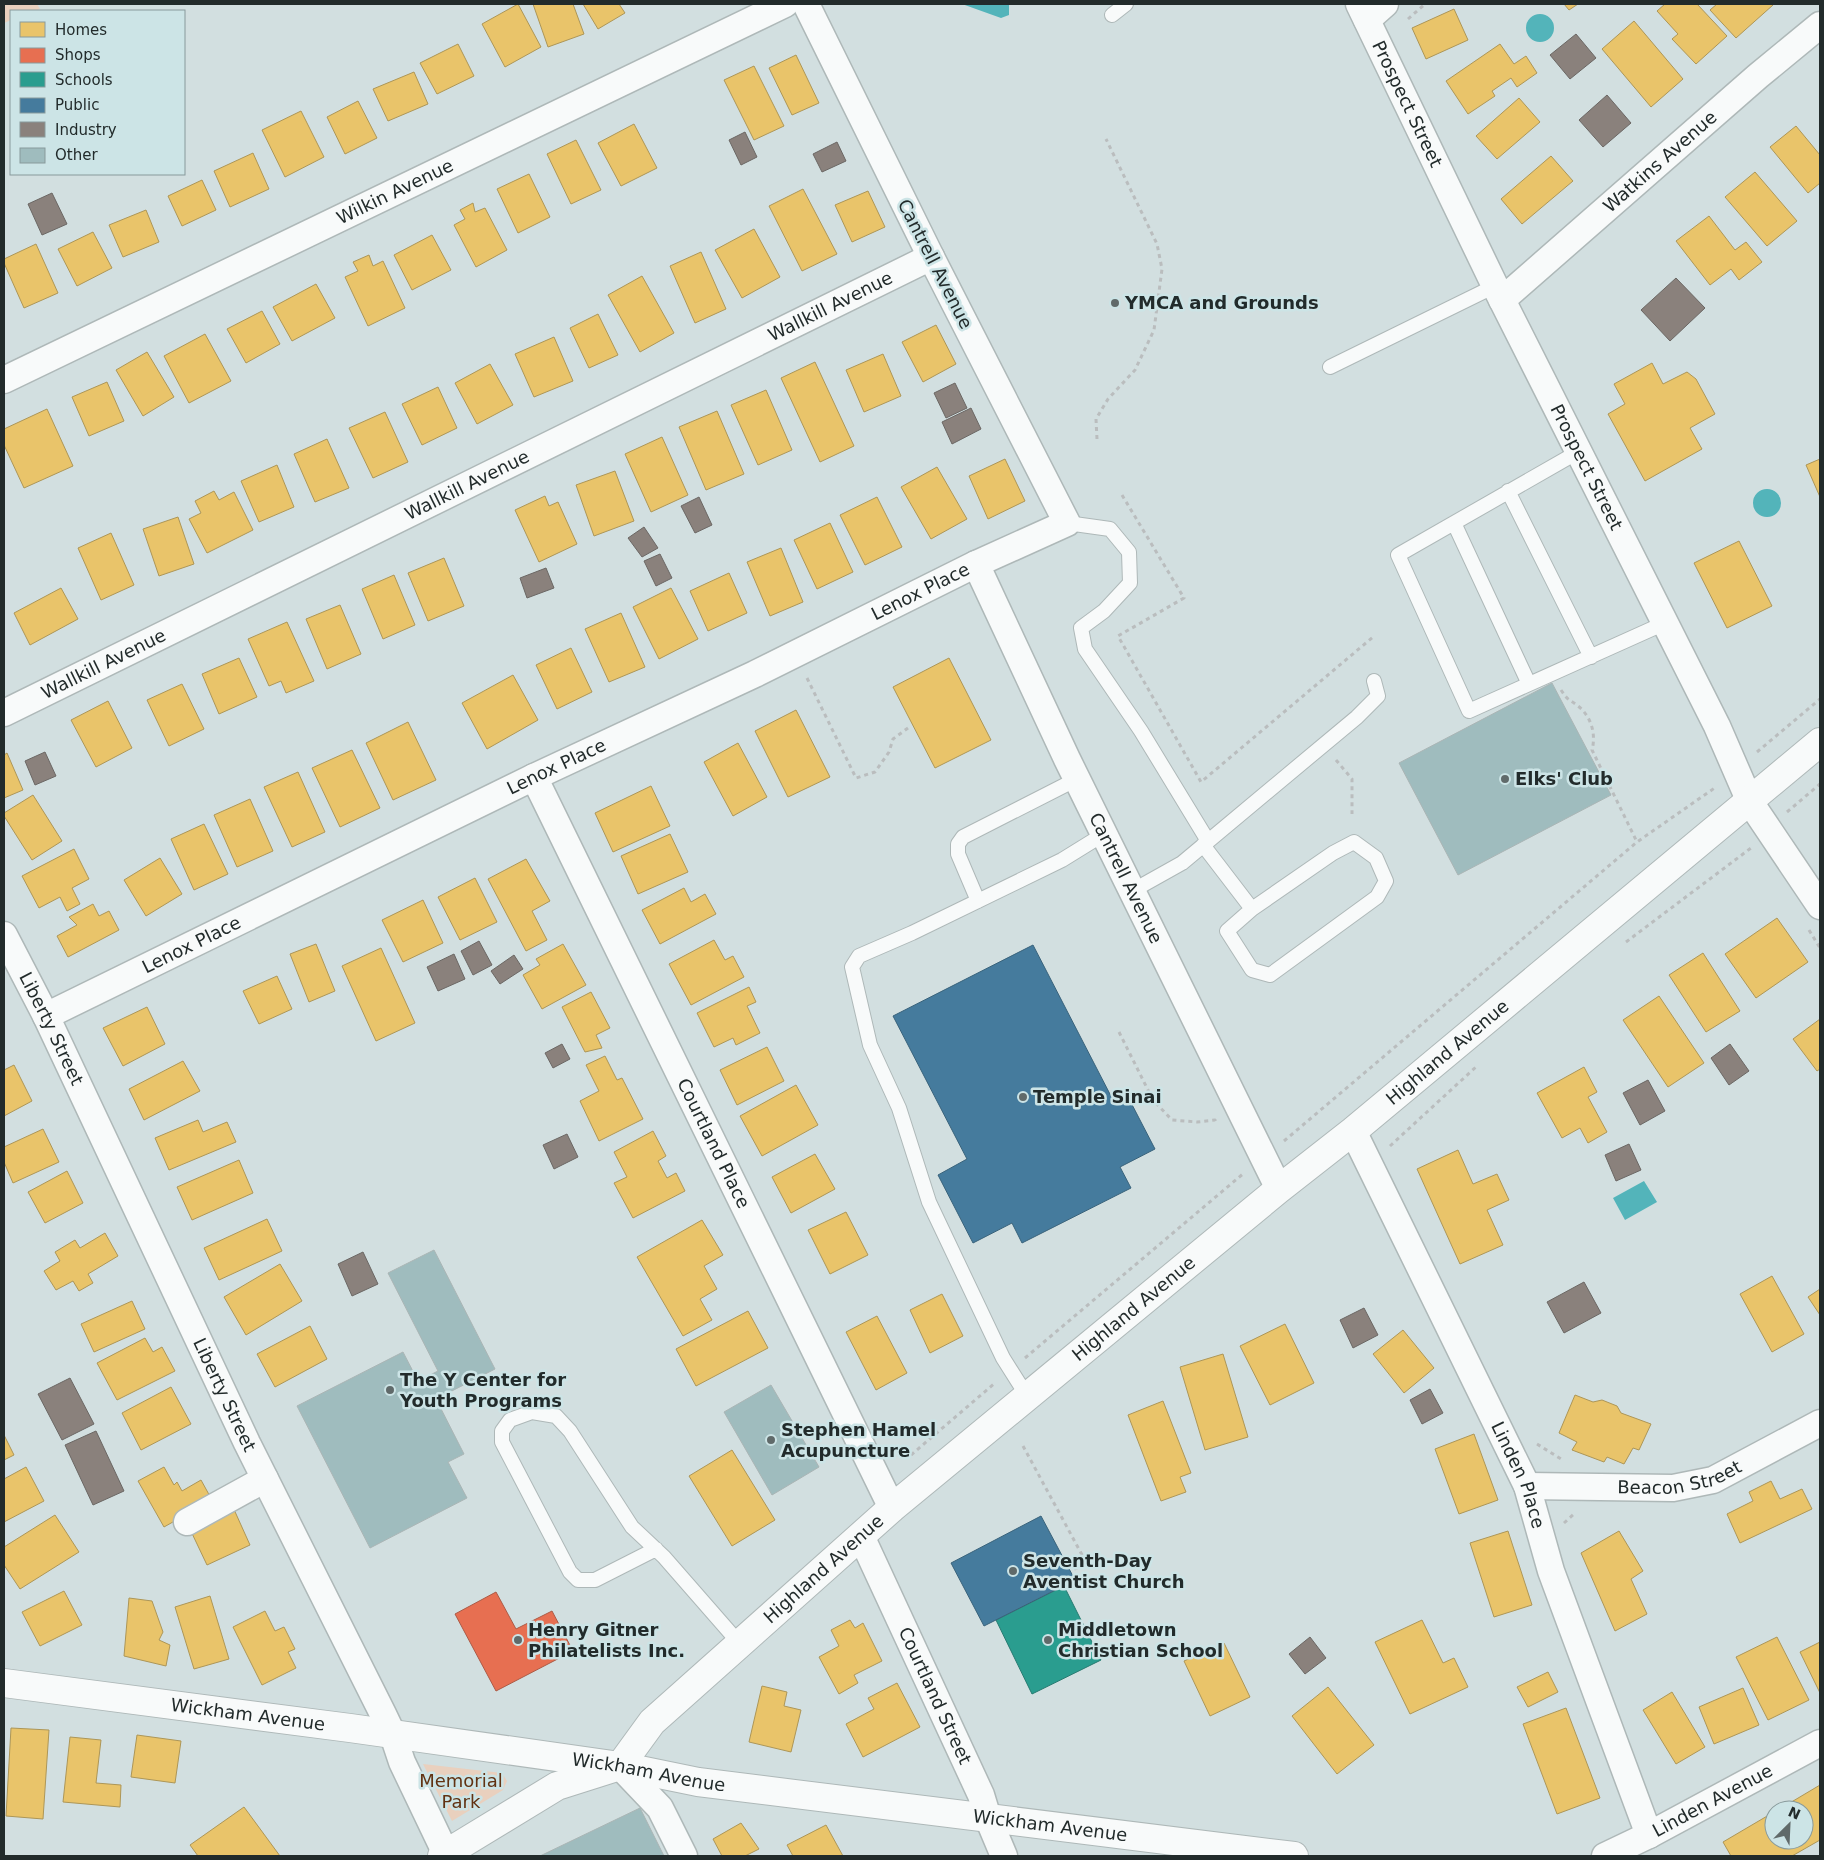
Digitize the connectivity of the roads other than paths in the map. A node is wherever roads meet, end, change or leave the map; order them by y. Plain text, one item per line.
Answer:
1 (785, 4) edge
2 (806, 4) edge
3 (1126, 4) edge
4 (1370, 9) edge
5 (1112, 16) dead end
6 (1820, 24) edge
7 (931, 257) junction
8 (1498, 293) junction
9 (1330, 367) dead end
10 (4, 380) edge
11 (1578, 452) junction
12 (1508, 491) junction
13 (1066, 522) junction
14 (1454, 522) junction
15 (976, 564) junction
16 (1665, 623) junction
17 (1591, 657) junction
18 (1374, 681) dead end
19 (1530, 684) junction
20 (4, 713) edge
21 (1820, 742) edge
22 (534, 777) junction
23 (1077, 779) junction
24 (1750, 802) junction
25 (1104, 834) junction
26 (1205, 843) junction
27 (1132, 891) junction
28 (978, 901) junction
29 (1252, 908) junction
30 (1812, 915) edge
31 (4, 935) edge
32 (46, 1016) junction
33 (1353, 1132) junction
34 (1279, 1189) junction
35 (1027, 1396) junction
36 (1820, 1423) edge
37 (264, 1478) junction
38 (1527, 1486) junction
39 (892, 1508) junction
40 (187, 1522) dead end
41 (861, 1536) junction
42 (656, 1549) junction
43 (740, 1644) junction
44 (4, 1683) edge
45 (393, 1735) junction
46 (1820, 1743) edge
47 (620, 1766) junction
48 (988, 1818) junction
49 (1649, 1835) junction
50 (444, 1855) edge
51 (684, 1856) edge
52 (1004, 1856) edge
53 (1294, 1856) edge
54 (1605, 1856) edge

1 - 10 street, Wilkin Avenue
2 - 7 street, Cantrell Avenue
3 - 5 lane
4 - 8 street, Prospect Street
6 - 8 street, Watkins Avenue
7 - 13 street, Cantrell Avenue
7 - 20 street, Wallkill Avenue
8 - 9 lane
8 - 11 street, Prospect Street
11 - 12 lane
11 - 16 street, Prospect Street
12 - 14 lane
12 - 17 lane
13 - 15 street, Lenox Place
13 - 26 lane
14 - 19 lane
14 - 19 lane
15 - 22 street, Lenox Place
15 - 23 street, Cantrell Avenue
16 - 17 lane
16 - 24 street, Prospect Street
17 - 19 lane
18 - 26 lane
21 - 24 street, Highland Avenue
22 - 32 street, Lenox Place
22 - 39 street, Courtland Place
23 - 25 street, Cantrell Avenue
23 - 28 lane
24 - 30 street, Prospect Street
24 - 33 street, Highland Avenue
25 - 27 street, Cantrell Avenue
25 - 28 lane
26 - 27 lane
26 - 29 lane
27 - 34 street, Cantrell Avenue
28 - 35 lane
29 - 29 lane
31 - 32 street, Liberty Street
32 - 37 street, Liberty Street
33 - 34 street, Highland Avenue
33 - 38 street, Linden Place
34 - 35 street, Highland Avenue
35 - 39 street, Highland Avenue
36 - 38 street, Beacon Street
37 - 40 street
37 - 45 street, Liberty Street
38 - 49 street, Linden Place
39 - 41 street, Highland Avenue
41 - 43 street, Highland Avenue
41 - 48 street, Courtland Street
42 - 42 lane
42 - 43 lane
43 - 47 street, Highland Avenue
44 - 45 street, Wickham Avenue
45 - 47 street, Wickham Avenue
45 - 50 street, Liberty Street
46 - 49 street, Linden Avenue
47 - 48 street, Wickham Avenue
47 - 50 street
47 - 51 street
48 - 52 street, Courtland Street
48 - 53 street, Wickham Avenue
49 - 54 street, Linden Avenue

